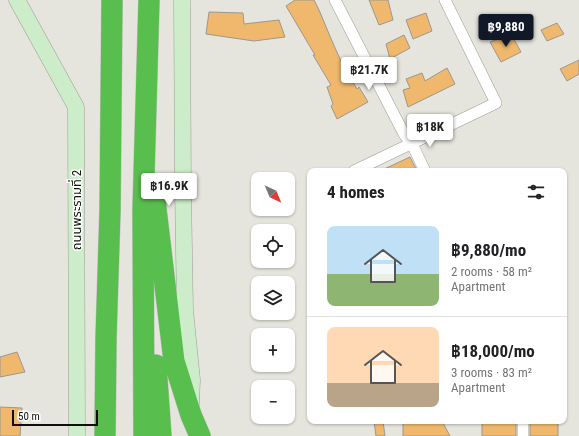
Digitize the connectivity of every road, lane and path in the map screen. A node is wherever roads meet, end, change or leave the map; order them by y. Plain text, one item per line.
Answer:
1 (17, 0) edge
2 (100, 0) edge
3 (112, 0) edge
4 (149, 0) edge
5 (182, 0) edge
6 (335, 0) edge
7 (445, 0) edge
8 (111, 78) junction
9 (146, 118) junction
10 (412, 144) junction
11 (360, 168) edge
12 (424, 168) edge
13 (143, 210) junction
14 (110, 211) junction
15 (106, 338) junction
16 (191, 415) junction
17 (523, 424) edge
18 (77, 436) edge
19 (93, 436) edge
20 (105, 436) edge
21 (144, 436) edge
22 (161, 436) edge
23 (200, 436) edge
24 (523, 436) edge

1 - 18 main road, ถนนพระรามที่ 2
2 - 8 highway
3 - 8 highway
4 - 9 highway
5 - 16 main road
6 - 10 street
7 - 10 street
8 - 14 highway
9 - 13 highway
9 - 16 highway
10 - 11 street
10 - 12 street
13 - 14 highway
13 - 21 highway
13 - 22 highway
14 - 15 highway
15 - 19 highway
15 - 20 highway
16 - 23 highway
17 - 24 street

